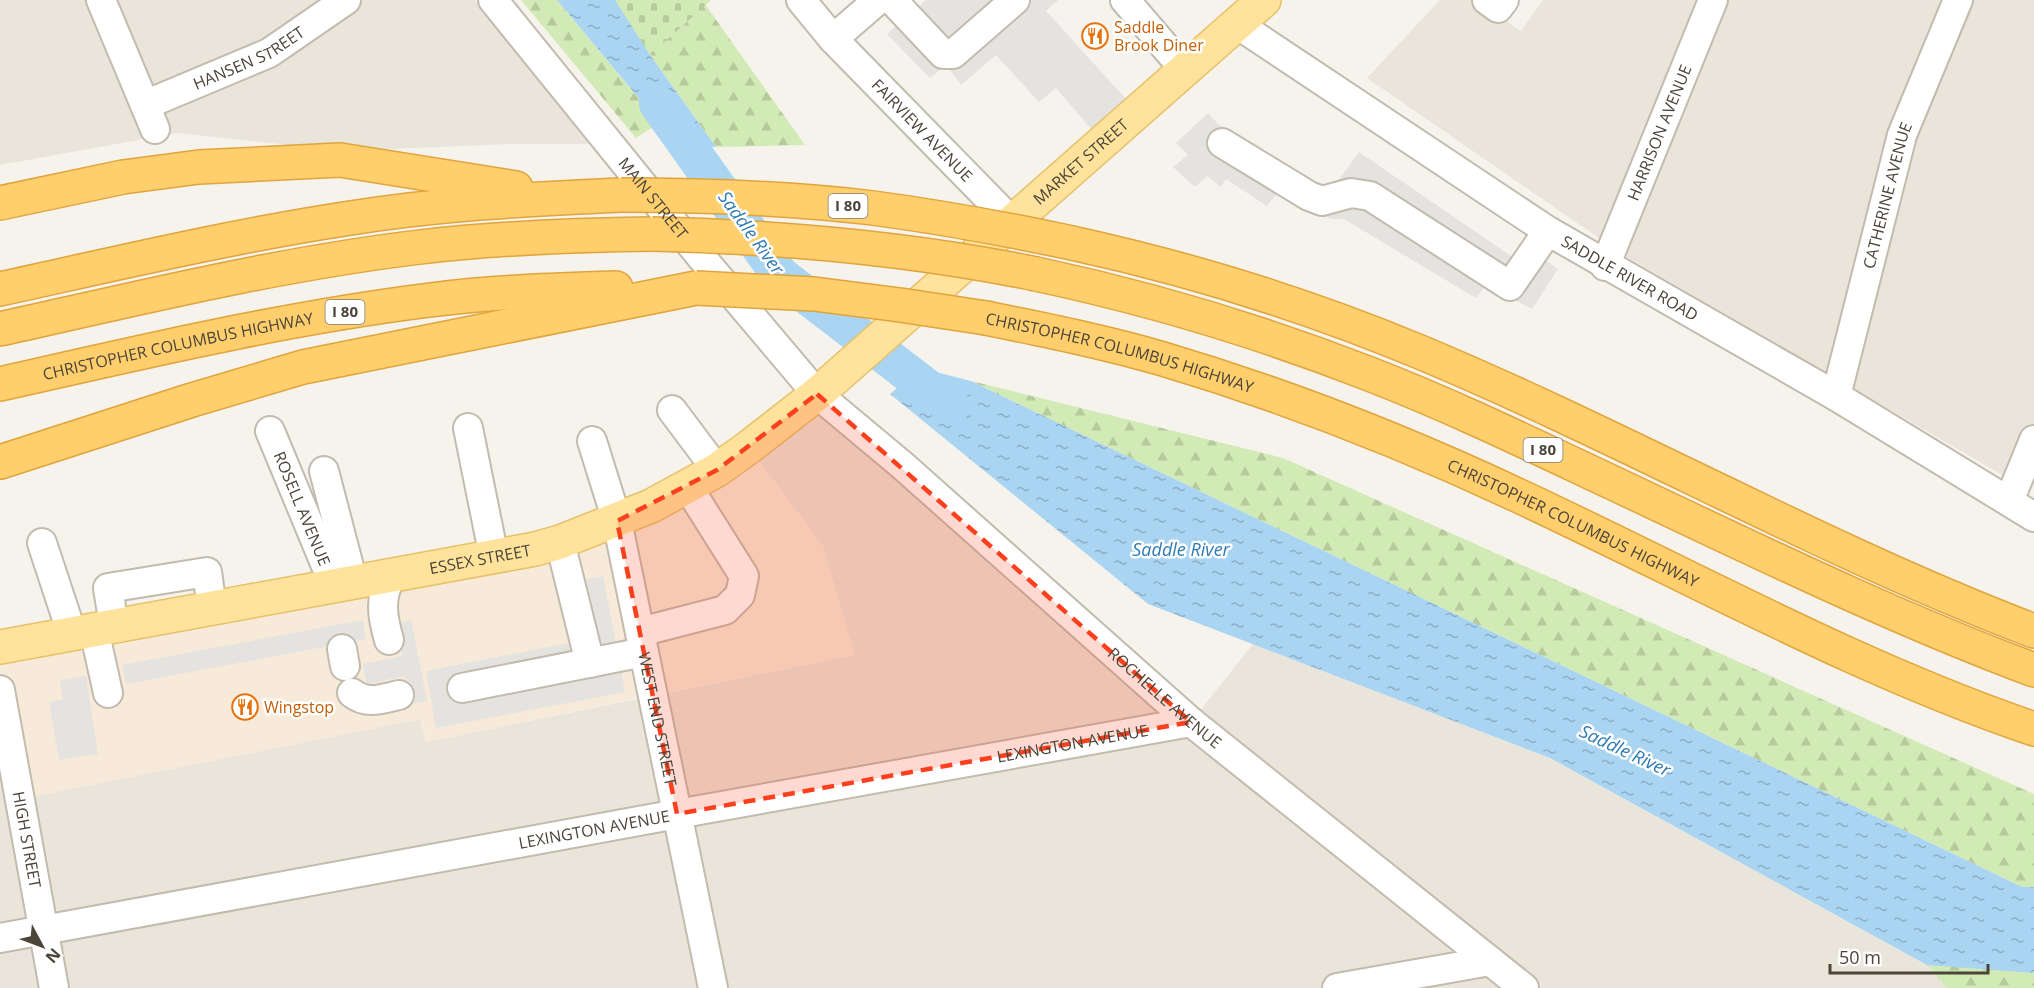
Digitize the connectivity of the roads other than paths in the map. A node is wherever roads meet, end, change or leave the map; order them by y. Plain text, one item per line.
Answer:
1 (101, 0) edge
2 (346, 0) edge
3 (493, 0) edge
4 (801, 0) edge
5 (878, 0) edge
6 (892, 0) edge
7 (1015, 0) edge
8 (1125, 0) edge
9 (1487, 0) edge
10 (1504, 0) edge
11 (1713, 0) edge
12 (1958, 0) edge
13 (1253, 7) edge
14 (833, 39) junction
15 (1185, 70) junction
16 (1222, 143) dead end
17 (574, 197) junction
18 (0, 203) edge
19 (1012, 222) junction
20 (1548, 231) junction
21 (1605, 266) junction
22 (696, 288) junction
23 (0, 289) edge
24 (895, 324) joint
25 (0, 329) edge
26 (0, 384) edge
27 (828, 384) junction
28 (1836, 396) junction
29 (672, 410) dead end
30 (468, 428) dead end
31 (270, 431) dead end
32 (2034, 440) edge
33 (592, 441) dead end
34 (0, 462) edge
35 (717, 470) junction
36 (324, 471) dead end
37 (688, 488) junction
38 (2009, 501) junction
39 (2034, 516) edge
40 (617, 521) junction
41 (560, 542) junction
42 (42, 543) dead end
43 (494, 558) junction
44 (392, 575) junction
45 (344, 584) junction
46 (93, 630) junction
47 (2034, 631) edge
48 (389, 640) dead end
49 (642, 642) junction
50 (0, 647) edge
51 (590, 663) junction
52 (2034, 670) edge
53 (462, 688) dead end
54 (0, 690) edge
55 (108, 693) dead end
56 (352, 693) dead end
57 (399, 695) dead end
58 (1191, 722) junction
59 (2034, 729) edge
60 (677, 814) junction
61 (44, 930) junction
62 (0, 938) edge
63 (1490, 961) junction
64 (54, 988) edge
65 (713, 988) edge
66 (1337, 988) edge
67 (1524, 988) edge

1 - 2 street, HANSEN STREET
3 - 27 street, MAIN STREET
4 - 14 street, FAIRVIEW AVENUE
5 - 14 street
6 - 7 street
8 - 15 street
9 - 10 street
11 - 21 street, HARRISON AVENUE
12 - 28 street, CATHERINE AVENUE
13 - 15 main road, MARKET STREET
13 - 20 street, SADDLE RIVER ROAD
14 - 19 street, FAIRVIEW AVENUE
15 - 19 main road, MARKET STREET
16 - 20 street
17 - 18 highway
17 - 23 highway, I 80
17 - 47 highway, I 80, bridge
19 - 24 main road, MARKET STREET
20 - 21 street, SADDLE RIVER ROAD
21 - 28 street, SADDLE RIVER ROAD
22 - 26 highway, CHRISTOPHER COLUMBUS HIGHWAY / I 80
22 - 34 highway
22 - 59 highway, CHRISTOPHER COLUMBUS HIGHWAY / I 80, bridge
24 - 27 main road, ESSEX STREET
25 - 52 highway, I 80, bridge
27 - 35 main road, ESSEX STREET
27 - 58 street, ROCHELLE AVENUE
28 - 38 street, SADDLE RIVER ROAD
29 - 35 street
30 - 43 street
31 - 45 street, ROSELL AVENUE
32 - 38 street
33 - 40 street, WEST END STREET
35 - 37 main road, ESSEX STREET
36 - 45 street
37 - 40 main road, ESSEX STREET
37 - 49 street
38 - 39 street, SADDLE RIVER ROAD
40 - 41 main road, ESSEX STREET
40 - 49 street, WEST END STREET
41 - 43 main road, ESSEX STREET
41 - 51 street
42 - 46 street
43 - 44 main road, ESSEX STREET
44 - 45 main road, ESSEX STREET
44 - 48 street
45 - 46 main road, ESSEX STREET
46 - 50 main road, ESSEX STREET
46 - 55 street
49 - 51 street
49 - 60 street, WEST END STREET
51 - 53 street
54 - 61 street, HIGH STREET
56 - 57 street
58 - 60 street, LEXINGTON AVENUE
58 - 63 street, ROCHELLE AVENUE
60 - 61 street, LEXINGTON AVENUE
60 - 65 street, WEST END STREET
61 - 62 street, LEXINGTON AVENUE
61 - 64 street, HIGH STREET
63 - 66 street
63 - 67 street, ROCHELLE AVENUE

